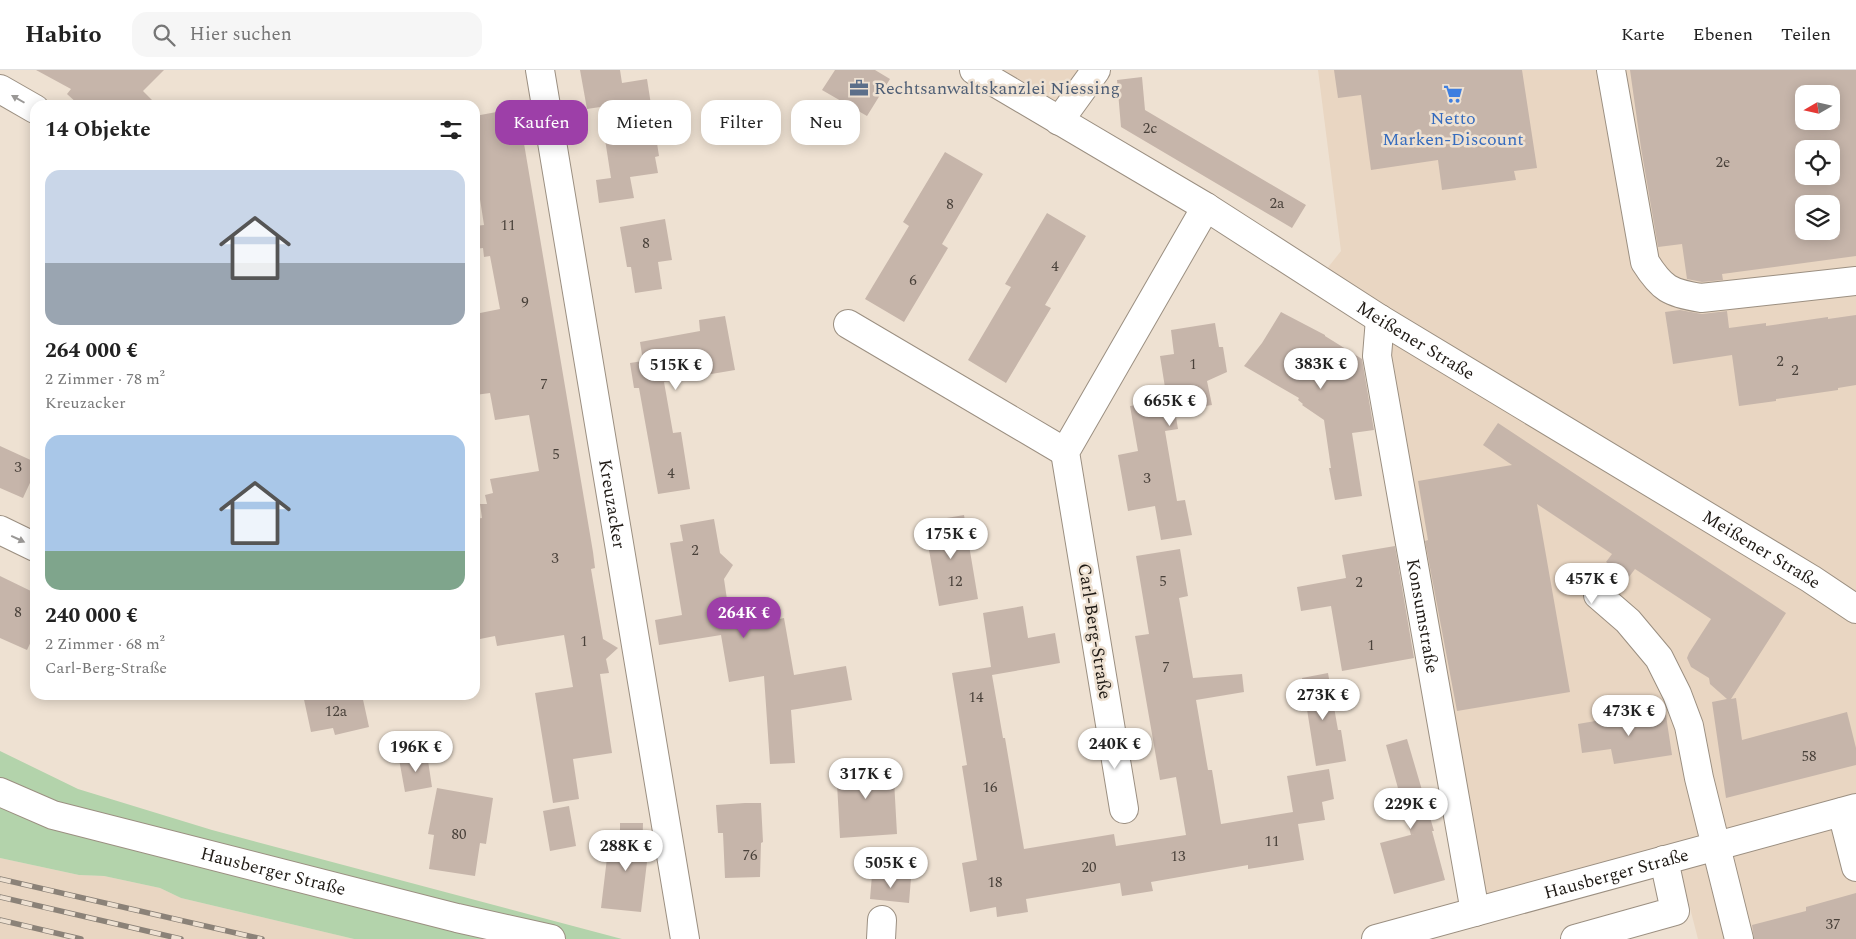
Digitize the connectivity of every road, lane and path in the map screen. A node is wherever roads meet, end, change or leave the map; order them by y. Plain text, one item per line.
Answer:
1 (540, 70) edge
2 (974, 70) edge
3 (1096, 70) edge
4 (1611, 70) edge
5 (0, 89) edge
6 (30, 106) edge
7 (1059, 121) junction
8 (1206, 207) junction
9 (1856, 281) edge
10 (1380, 319) junction
11 (848, 324) dead end
12 (1065, 452) junction
13 (0, 530) edge
14 (30, 545) edge
15 (1598, 595) dead end
16 (1856, 609) edge
17 (0, 792) edge
18 (1124, 810) dead end
19 (1849, 810) edge
20 (1716, 846) junction
21 (1664, 860) junction
22 (1856, 867) edge
23 (1475, 912) junction
24 (551, 939) edge
25 (686, 939) edge
26 (1376, 939) edge
27 (1575, 939) edge
28 (1739, 939) edge

1 - 25 street, Kreuzacker
2 - 7 street, Meißener Straße
3 - 7 street
4 - 9 street
6 -> 5 street
7 - 8 street, Meißener Straße
8 - 10 street, Meißener Straße
8 - 12 street
10 - 16 street, Meißener Straße
10 - 23 street, Konsumstraße
11 - 12 street
12 - 18 street, Carl-Berg-Straße
13 -> 14 street
15 - 20 street
17 - 24 street, Hausberger Straße
19 - 20 street, Hausberger Straße
19 - 22 street
20 - 21 street, Hausberger Straße
20 - 28 street
21 - 23 street, Hausberger Straße
21 - 27 street
23 - 26 street, Hausberger Straße

